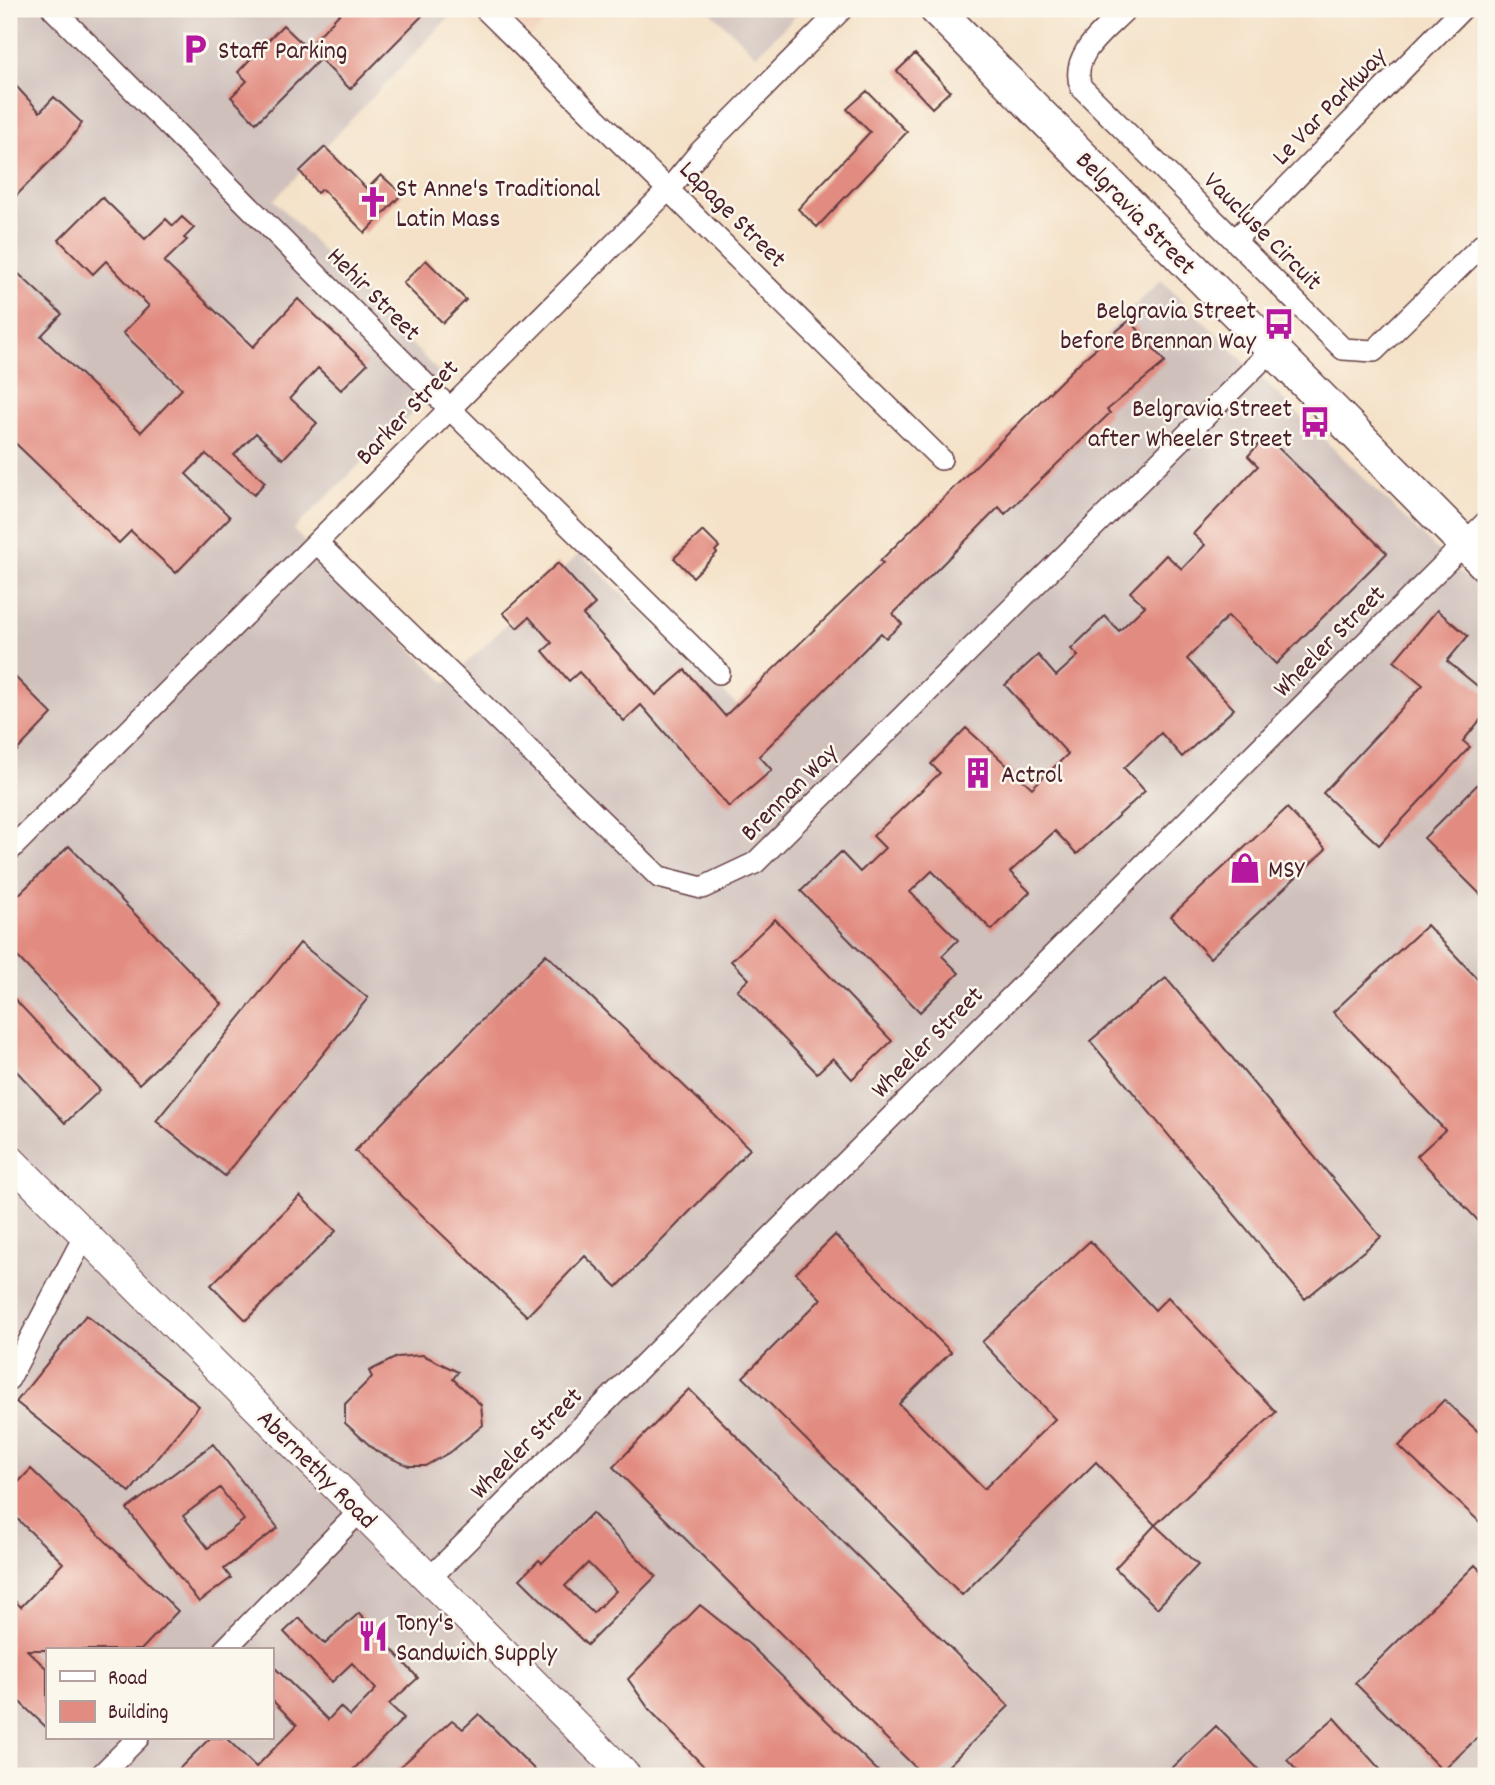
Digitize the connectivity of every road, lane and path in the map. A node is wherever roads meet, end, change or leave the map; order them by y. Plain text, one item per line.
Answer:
1 (53, 9) edge
2 (485, 9) edge
3 (842, 9) edge
4 (936, 9) edge
5 (1126, 9) edge
6 (1462, 9) edge
7 (670, 188) junction
8 (1235, 240) junction
9 (1486, 241) edge
10 (1272, 350) junction
11 (448, 407) junction
12 (941, 459) dead end
13 (317, 543) junction
14 (1479, 543) edge
15 (719, 673) dead end
16 (9, 851) edge
17 (9, 1159) edge
18 (85, 1235) junction
19 (9, 1379) edge
20 (360, 1510) junction
21 (429, 1579) junction
22 (226, 1648) edge
23 (136, 1740) edge
24 (619, 1774) edge
25 (100, 1776) edge

1 - 11 street, Hehir Street
2 - 7 street, Lapage Street
3 - 7 street, Barker Street
4 - 10 main road, Belgravia Street
5 - 8 street, Vaucluse Circuit
6 - 8 street, Le Var Parkway
7 - 11 street, Barker Street
7 - 12 street, Lapage Street
8 - 9 street, Vaucluse Circuit
10 - 13 street, Brennan Way
10 - 14 main road, Belgravia Street
11 - 13 street, Barker Street
11 - 15 street, Hehir Street
13 - 16 street, Barker Street
14 - 21 street, Wheeler Street
17 - 18 street, Abernethy Road
18 - 19 street
18 - 20 street, Abernethy Road
20 - 21 street, Abernethy Road
20 - 22 street
21 - 24 street, Abernethy Road
23 - 25 street

